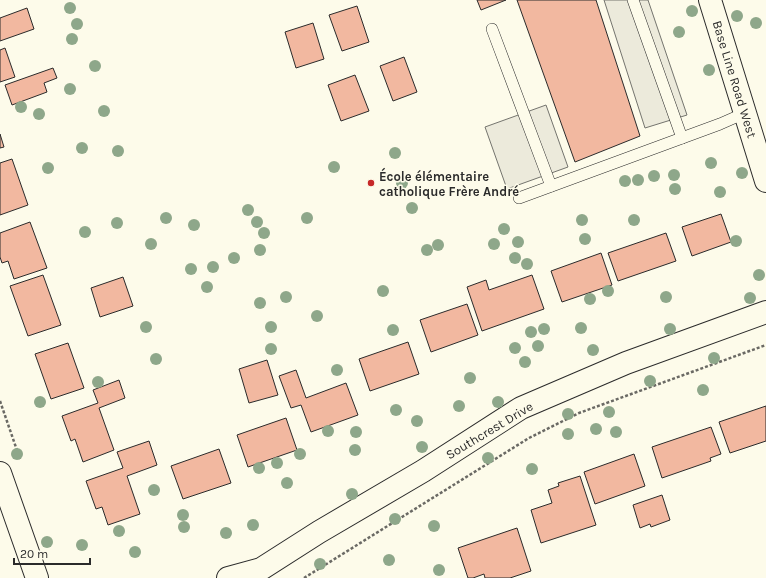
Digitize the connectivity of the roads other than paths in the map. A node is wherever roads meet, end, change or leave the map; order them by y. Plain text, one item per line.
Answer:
1 (633, 0) edge
2 (710, 0) edge
3 (492, 28) dead end
4 (745, 112) junction
5 (682, 138) junction
6 (766, 181) edge
7 (551, 186) junction
8 (519, 198) dead end
9 (766, 312) edge
10 (0, 473) edge
11 (37, 578) edge
12 (228, 578) edge

1 - 5 lane
2 - 4 street, Base Line Road West
3 - 7 lane
4 - 5 lane
4 - 6 street, Base Line Road West
5 - 7 lane
7 - 8 lane
9 - 12 street, Southcrest Drive
10 - 11 street

